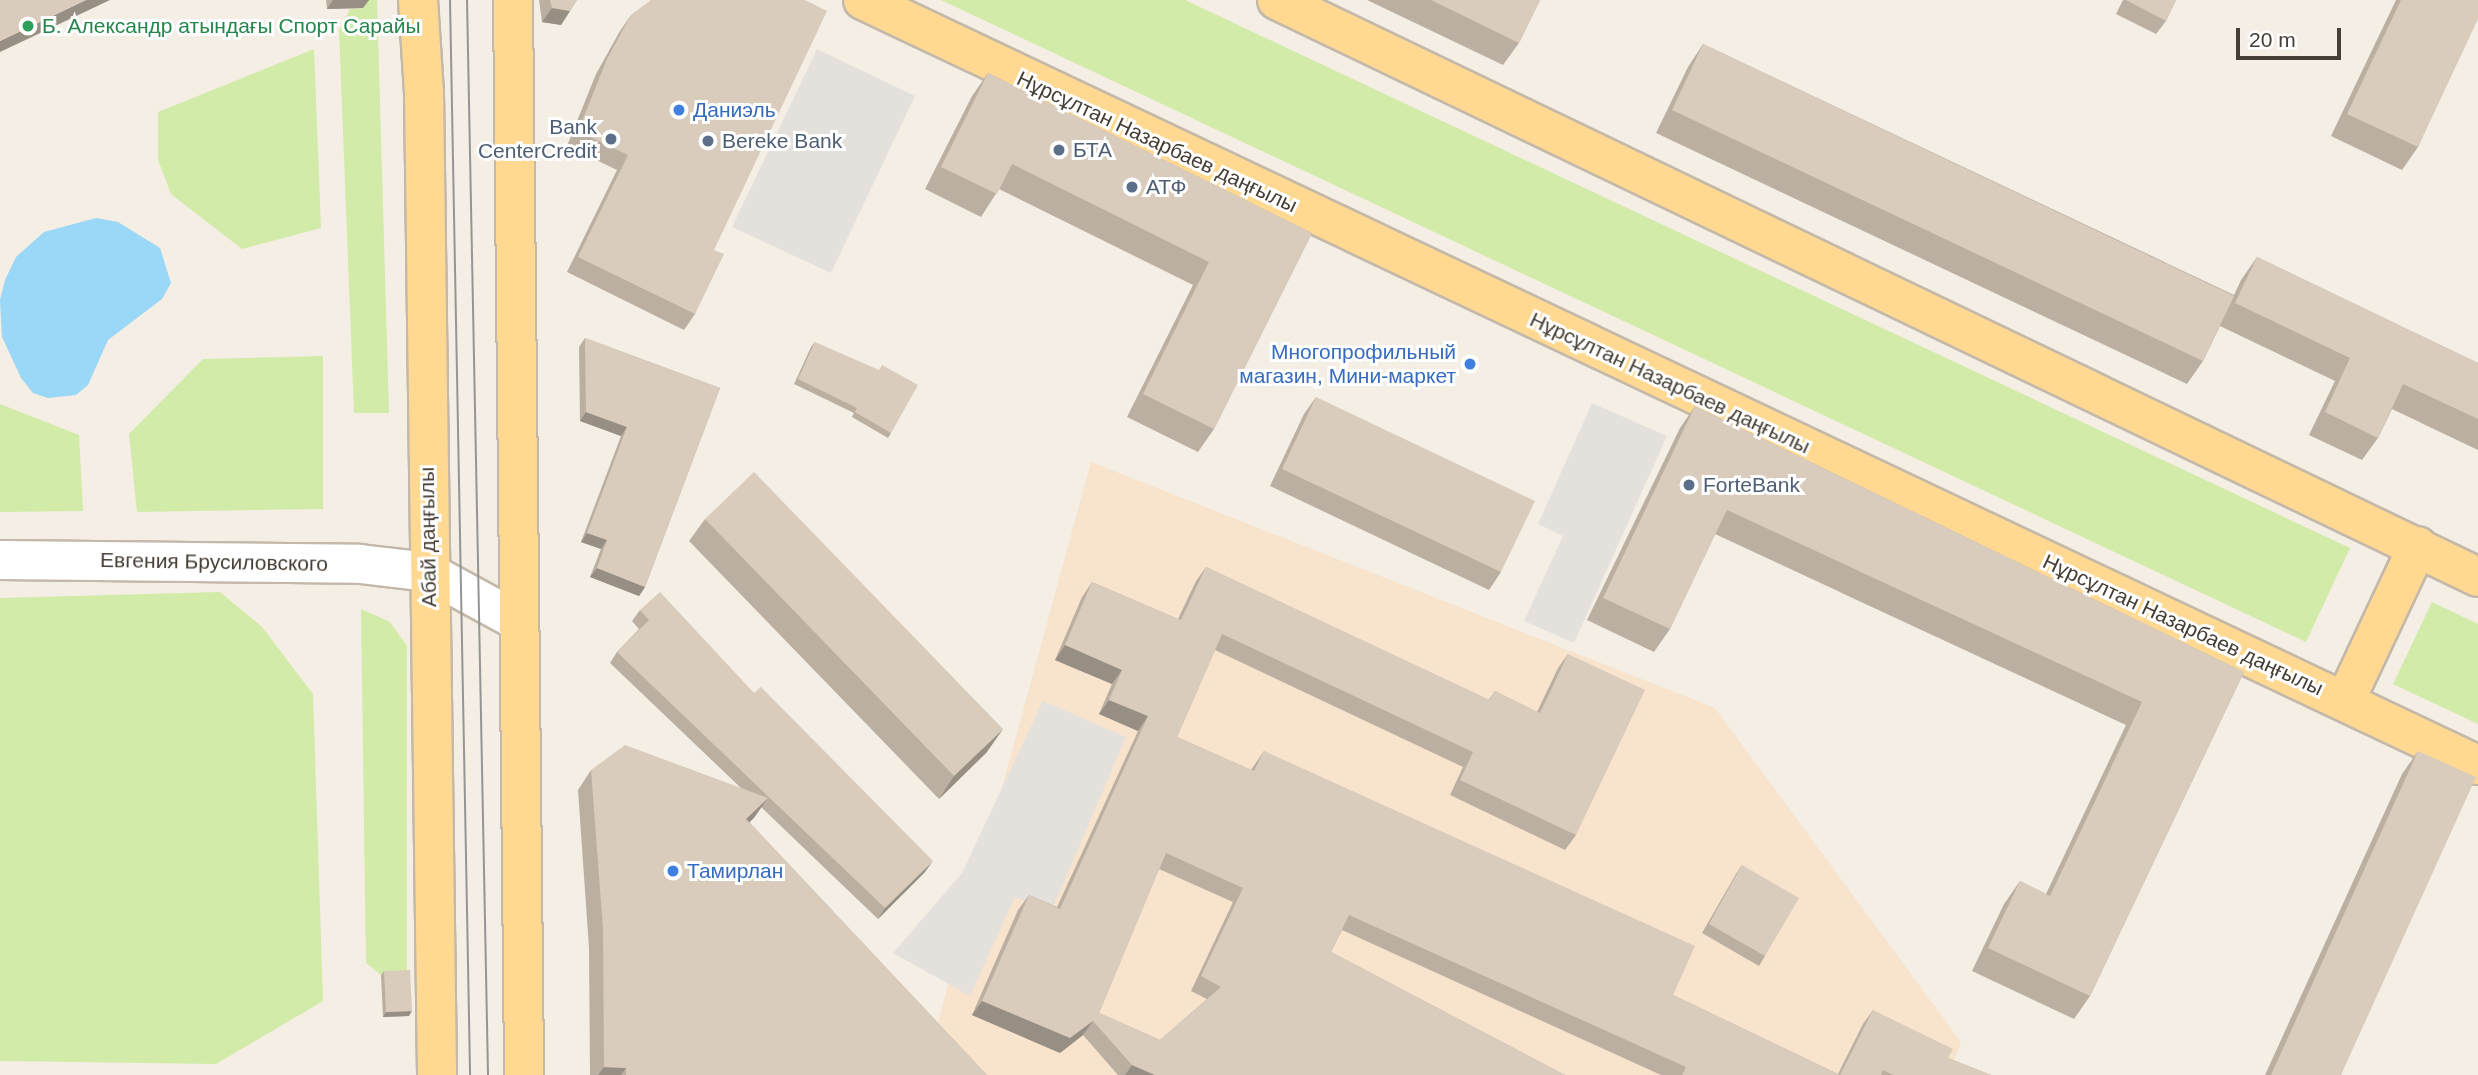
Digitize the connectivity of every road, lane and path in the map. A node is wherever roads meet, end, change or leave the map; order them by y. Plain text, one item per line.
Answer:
1 (418, 0) edge
2 (513, 0) edge
3 (863, 0) edge
4 (1277, 0) edge
5 (2418, 546) junction
6 (0, 560) edge
7 (428, 572) junction
8 (2478, 577) edge
9 (518, 621) junction
10 (2344, 701) junction
11 (2478, 765) edge
12 (437, 1075) edge
13 (524, 1075) edge

1 - 7 main road, Абай даңғылы
2 - 9 main road
3 - 10 main road, Нұрсұлтан Назарбаев даңғылы
4 - 5 main road
5 - 8 main road
5 - 10 main road
6 - 7 street, Евгения Брусиловского
7 - 9 street
7 - 12 main road, Абай даңғылы
9 - 13 main road
10 - 11 main road, Нұрсұлтан Назарбаев даңғылы

